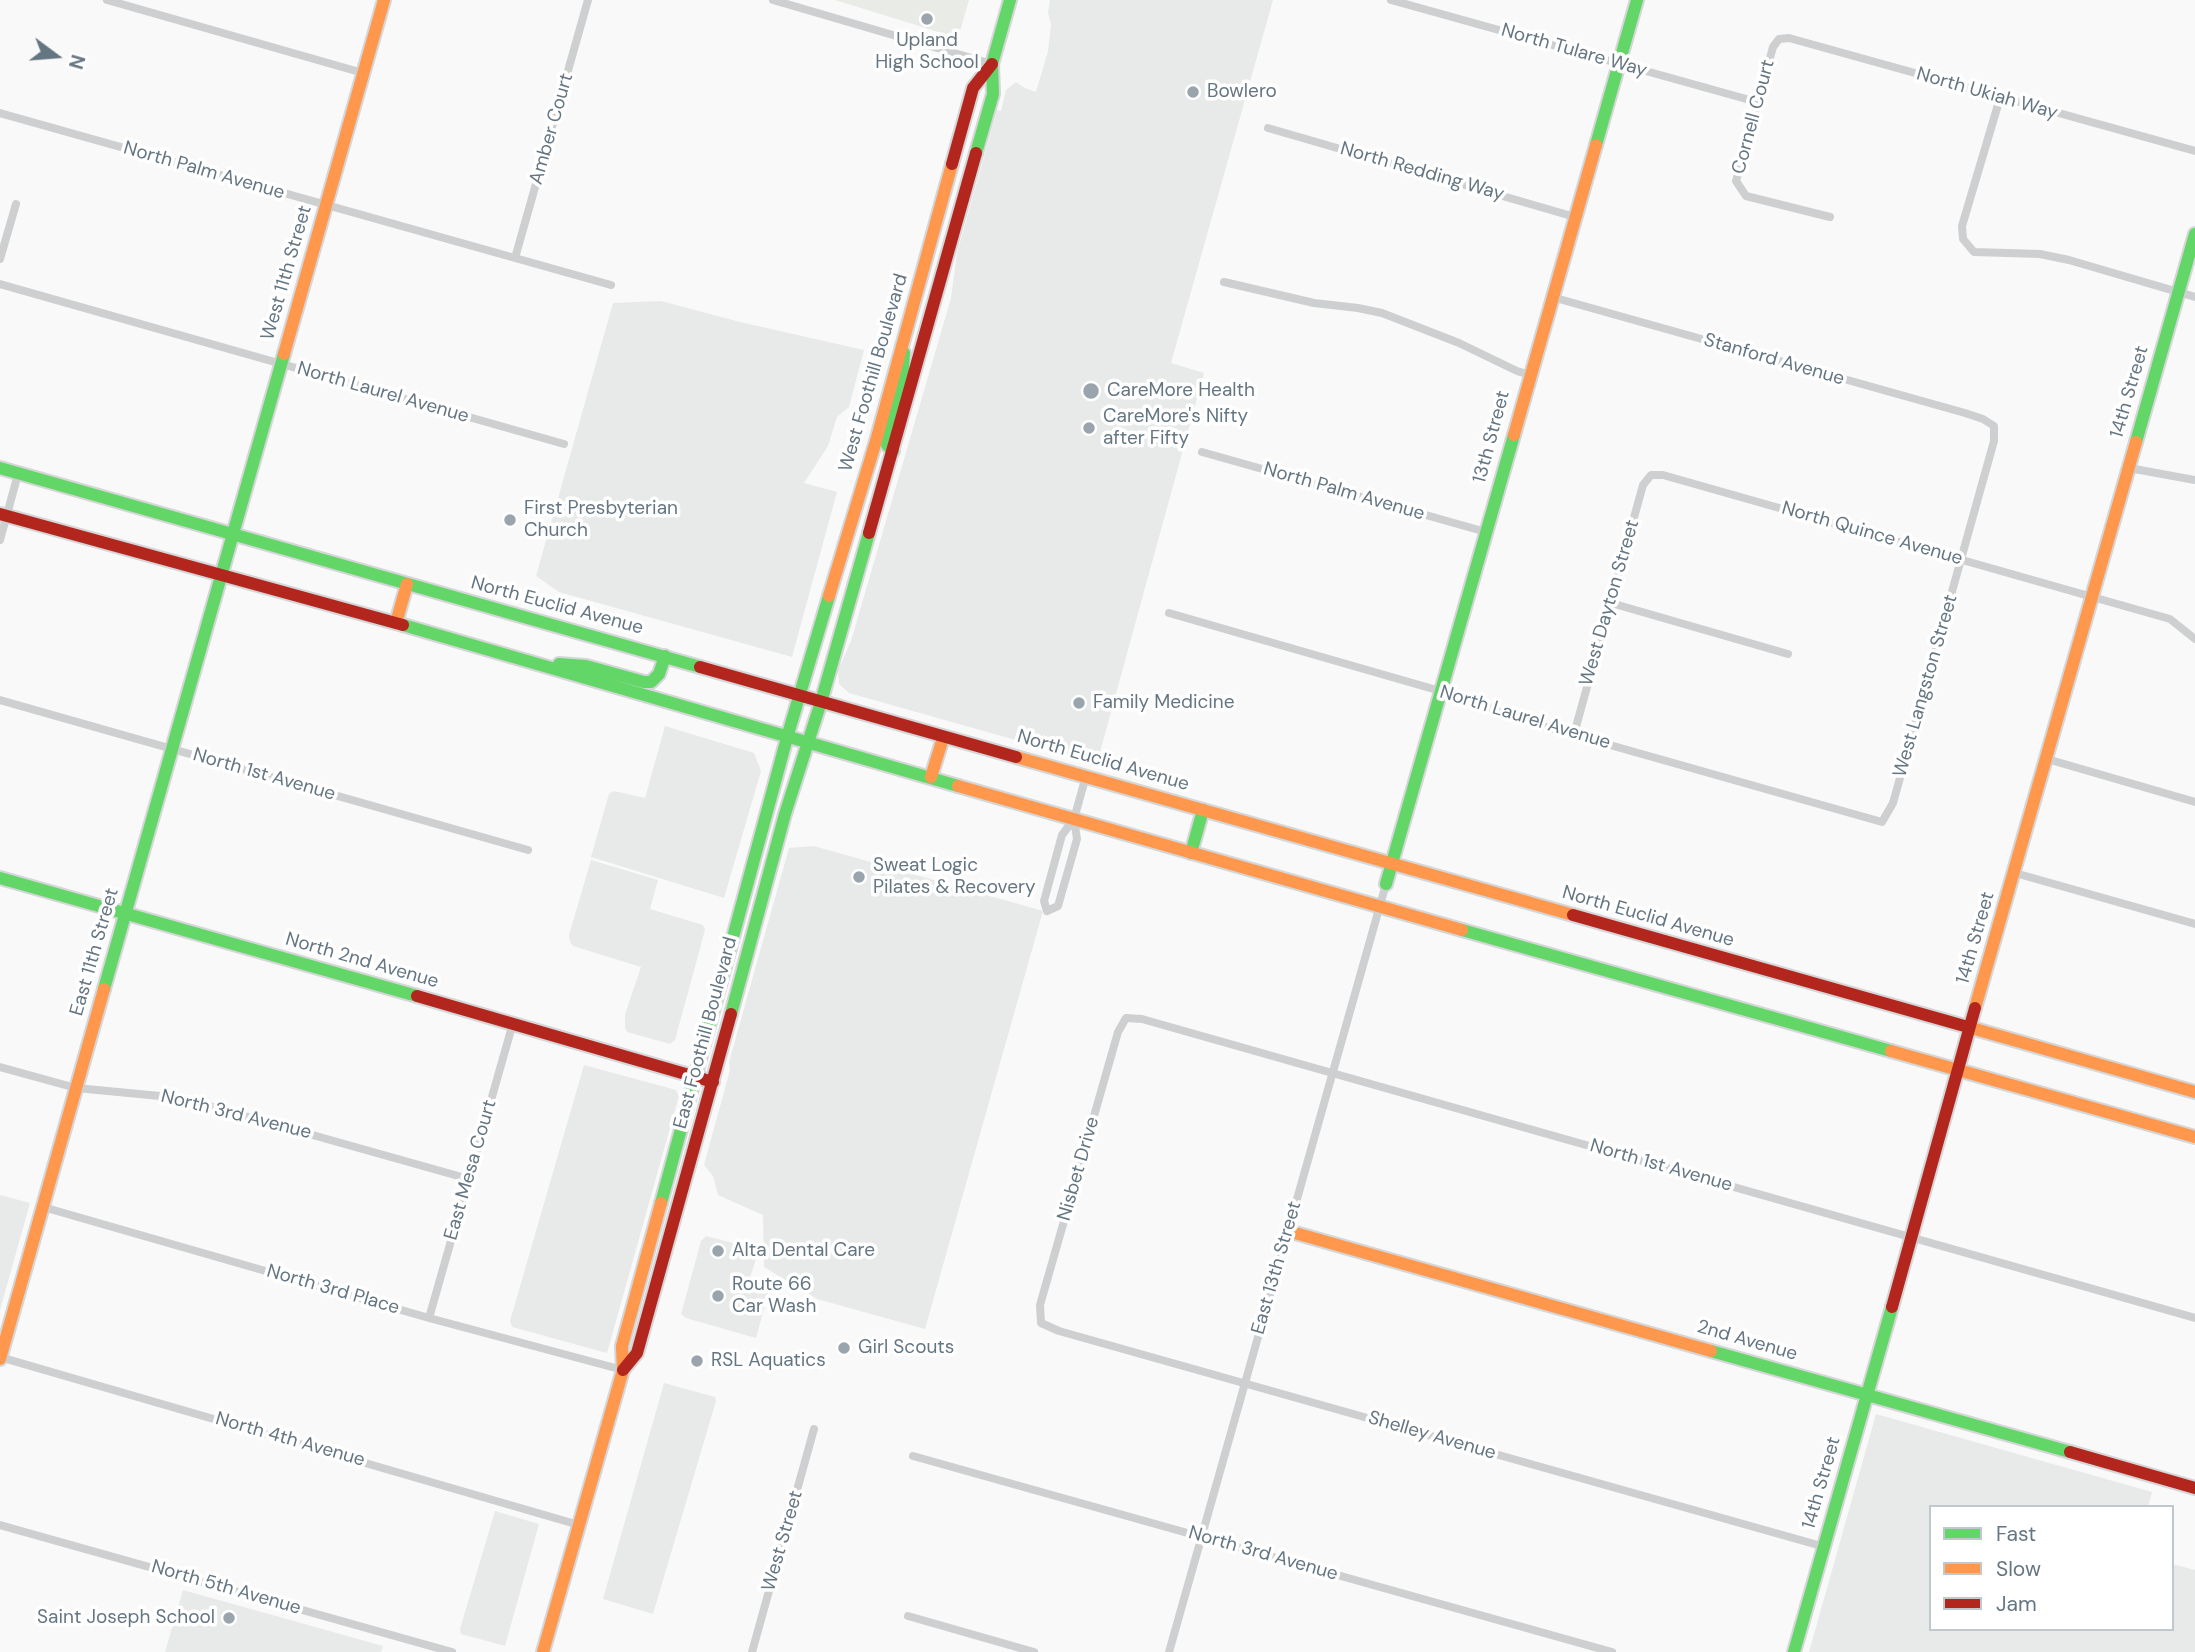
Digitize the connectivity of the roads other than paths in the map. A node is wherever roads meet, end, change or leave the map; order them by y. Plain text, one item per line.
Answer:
1 (107, 0) edge
2 (384, 0) edge
3 (588, 0) edge
4 (773, 0) edge
5 (1010, 0) edge
6 (1391, 0) edge
7 (1637, 0) edge
8 (1779, 39) joint
9 (1619, 63) junction
10 (992, 64) junction
11 (363, 73) junction
12 (2000, 98) junction
13 (1757, 102) junction
14 (0, 113) edge
15 (1268, 128) dead end
16 (2195, 152) edge
17 (16, 204) dead end
18 (326, 205) junction
19 (1575, 216) junction
20 (1830, 217) dead end
21 (2195, 234) edge
22 (515, 258) junction
23 (0, 259) edge
24 (1224, 282) dead end
25 (0, 284) edge
26 (611, 285) dead end
27 (2178, 292) junction
28 (1552, 297) junction
29 (2195, 297) edge
30 (902, 346) junction
31 (281, 363) junction
32 (1530, 375) junction
33 (1994, 426) joint
34 (564, 444) dead end
35 (893, 451) junction
36 (1202, 452) dead end
37 (0, 468) edge
38 (2129, 468) junction
39 (18, 474) junction
40 (1651, 475) joint
41 (2195, 480) edge
42 (3, 515) edge
43 (1486, 532) junction
44 (233, 535) junction
45 (0, 540) edge
46 (227, 556) joint
47 (1961, 559) junction
48 (221, 577) junction
49 (407, 584) junction
50 (2092, 597) junction
51 (1611, 603) junction
52 (1169, 612) dead end
53 (396, 623) junction
54 (2195, 639) edge
55 (1787, 654) dead end
56 (666, 656) junction
57 (538, 663) junction
58 (1440, 692) junction
59 (800, 696) junction
60 (0, 700) edge
61 (821, 702) junction
62 (788, 734) junction
63 (1574, 734) junction
64 (943, 738) junction
65 (808, 740) junction
66 (172, 749) junction
67 (2047, 760) junction
68 (1086, 776) junction
69 (931, 777) junction
70 (2195, 802) edge
71 (1203, 810) junction
72 (1074, 819) junction
73 (1882, 822) joint
74 (528, 850) dead end
75 (1191, 853) junction
76 (1392, 863) junction
77 (2015, 873) junction
78 (0, 878) edge
79 (1386, 884) joint
80 (1380, 906) junction
81 (126, 914) junction
82 (2195, 923) edge
83 (1126, 1018) joint
84 (513, 1023) junction
85 (1970, 1029) junction
86 (0, 1067) edge
87 (1959, 1070) junction
88 (1333, 1073) junction
89 (695, 1076) junction
90 (713, 1082) junction
91 (76, 1088) junction
92 (2195, 1092) edge
93 (2195, 1137) edge
94 (469, 1179) junction
95 (43, 1207) junction
96 (1289, 1231) junction
97 (1912, 1237) junction
98 (429, 1318) junction
99 (2195, 1318) edge
100 (1041, 1323) joint
101 (0, 1358) edge
102 (623, 1370) junction
103 (1245, 1384) junction
104 (1867, 1394) junction
105 (814, 1429) dead end
106 (913, 1456) dead end
107 (2195, 1488) edge
108 (0, 1524) edge
109 (579, 1525) junction
110 (1201, 1537) junction
111 (1825, 1546) junction
112 (908, 1616) dead end
113 (452, 1652) edge
114 (543, 1652) edge
115 (752, 1652) edge
116 (1034, 1652) edge
117 (1169, 1652) edge
118 (1612, 1652) edge
119 (1794, 1652) edge

1 - 11 street
2 - 11 main road, West 11th Street
3 - 22 street, Amber Court
4 - 10 street
5 - 10 main road, West Foothill Boulevard
6 - 9 street, North Tulare Way
7 - 9 main road, 13th Street
8 - 12 street, North Ukiah Way
8 - 13 street, Cornell Court
9 - 13 street, North Tulare Way
9 - 19 main road, 13th Street
10 - 30 main road, West Foothill Boulevard
10 - 35 main road, West Foothill Boulevard
11 - 18 main road, West 11th Street
12 - 16 street, North Ukiah Way
12 - 27 street
13 - 20 street, Cornell Court
14 - 18 street, North Palm Avenue
15 - 19 street, North Redding Way
17 - 23 street
18 - 22 street, North Palm Avenue
18 - 31 main road, West 11th Street
19 - 28 main road, 13th Street
21 - 27 main road, 14th Street
22 - 26 street, North Palm Avenue
24 - 32 street
25 - 31 street, North Laurel Avenue
27 - 29 street
27 - 38 main road, 14th Street
28 - 32 main road, 13th Street
28 - 33 street, Stanford Avenue
30 - 35 main road
30 - 59 main road, West Foothill Boulevard
31 - 34 street, North Laurel Avenue
31 - 44 main road, West 11th Street
32 - 43 main road, 13th Street
33 - 47 street, West Langston Street
35 - 61 main road, West Foothill Boulevard
36 - 43 street, North Palm Avenue
37 - 39 main road, North Euclid Avenue
38 - 41 street
38 - 50 main road, 14th Street
39 - 42 street
39 - 44 main road, North Euclid Avenue
40 - 47 street, North Quince Avenue
40 - 51 street, West Dayton Street
42 - 45 street
42 - 48 main road
43 - 58 main road, 13th Street
44 - 46 main road, West 11th Street
44 - 49 main road, North Euclid Avenue
46 - 48 main road, East 11th Street
47 - 50 street, North Quince Avenue
47 - 73 street, West Langston Street
48 - 53 main road
48 - 66 main road, East 11th Street
49 - 53 main road
49 - 56 main road, North Euclid Avenue
50 - 54 street, North Quince Avenue
50 - 67 main road, 14th Street
51 - 55 street
51 - 63 street, West Dayton Street
52 - 58 street, North Laurel Avenue
53 - 57 main road
56 - 57 main road
56 - 59 main road, North Euclid Avenue
57 - 62 main road
58 - 63 street, North Laurel Avenue
58 - 76 main road, 13th Street
59 - 61 main road, North Euclid Avenue
59 - 62 main road, East Foothill Boulevard
60 - 66 street, North 1st Avenue
61 - 64 main road, North Euclid Avenue
61 - 65 main road, East Foothill Boulevard
62 - 65 main road
62 - 89 main road, East Foothill Boulevard
63 - 73 street, North Laurel Avenue
64 - 68 main road, North Euclid Avenue
64 - 69 main road
65 - 69 main road
65 - 90 main road, East Foothill Boulevard
66 - 74 street, North 1st Avenue
66 - 81 main road, East 11th Street
67 - 70 street
67 - 77 main road, 14th Street
68 - 71 main road, North Euclid Avenue
68 - 72 street
69 - 72 main road
71 - 75 main road
71 - 76 main road, North Euclid Avenue
72 - 72 street
72 - 75 main road
75 - 80 main road
76 - 79 main road, 13th Street
76 - 85 main road, North Euclid Avenue
77 - 82 street
77 - 85 main road, 14th Street
78 - 81 main road, North 2nd Avenue
79 - 80 street, East 13th Street
80 - 87 main road
80 - 88 street, East 13th Street
81 - 84 main road, North 2nd Avenue
81 - 91 main road, East 11th Street
83 - 88 street, North 1st Avenue
83 - 100 street, Nisbet Drive
84 - 89 main road, North 2nd Avenue
84 - 94 street, East Mesa Court
85 - 87 main road, 14th Street
85 - 92 main road, North Euclid Avenue
86 - 91 street, North 3rd Avenue
87 - 93 main road
87 - 97 main road, 14th Street
88 - 96 street, East 13th Street
88 - 97 street, North 1st Avenue
89 - 90 main road, North 2nd Avenue
89 - 102 main road, East Foothill Boulevard
90 - 102 main road, East Foothill Boulevard
91 - 94 street, North 3rd Avenue
91 - 95 main road, East 11th Street
94 - 98 street, East Mesa Court
95 - 98 street, North 3rd Place
95 - 101 main road, East 11th Street
96 - 103 street, East 13th Street
96 - 104 main road, 2nd Avenue
97 - 99 street, North 1st Avenue
97 - 104 main road, 14th Street
98 - 102 street, North 3rd Place
100 - 103 street, Shelley Avenue
101 - 109 street, North 4th Avenue
102 - 109 main road, East Foothill Boulevard
103 - 110 street, East 13th Street
103 - 111 street, Shelley Avenue
104 - 107 main road, 2nd Avenue
104 - 111 main road, 14th Street
105 - 115 street, West Street
106 - 110 street, North 3rd Avenue
108 - 113 street, North 5th Avenue
109 - 114 main road, East Foothill Boulevard
110 - 117 street, East 13th Street
110 - 118 street, North 3rd Avenue
111 - 119 main road, 14th Street
112 - 116 street

